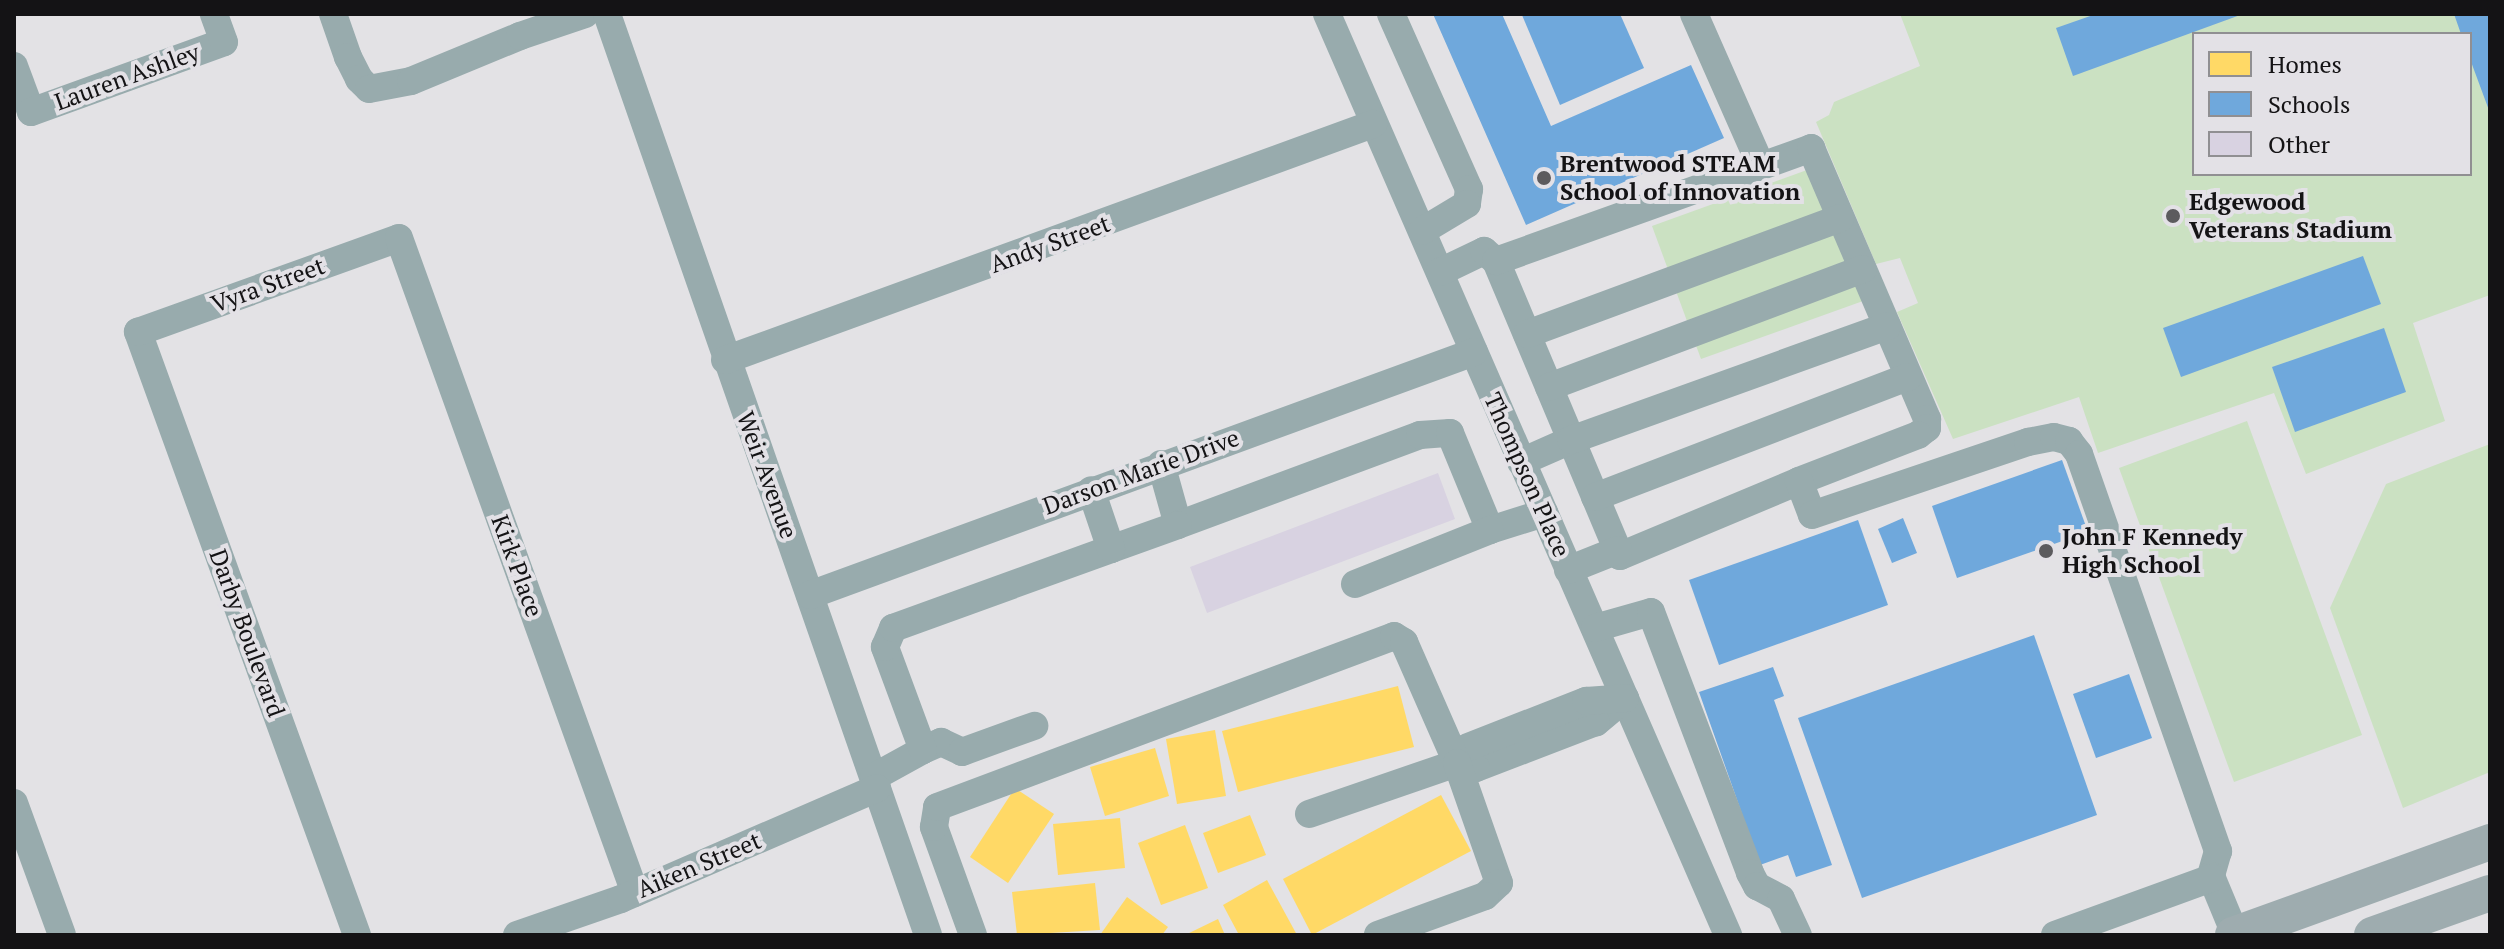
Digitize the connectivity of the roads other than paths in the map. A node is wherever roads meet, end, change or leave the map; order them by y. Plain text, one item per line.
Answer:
1 (214, 14) edge
2 (333, 14) edge
3 (585, 14) edge
4 (607, 14) edge
5 (1391, 14) edge
6 (1694, 14) edge
7 (1331, 15) edge
8 (14, 66) edge
9 (1373, 124) junction
10 (1761, 166) junction
11 (1840, 218) junction
12 (1422, 231) junction
13 (399, 238) joint
14 (1496, 261) junction
15 (1863, 269) junction
16 (1440, 272) junction
17 (1887, 326) junction
18 (138, 332) joint
19 (1527, 334) junction
20 (1474, 352) junction
21 (725, 360) junction
22 (1908, 377) junction
23 (1549, 387) junction
24 (1571, 440) junction
25 (1521, 462) junction
26 (1161, 464) junction
27 (1799, 481) junction
28 (1091, 490) junction
29 (1595, 497) junction
30 (1544, 513) junction
31 (1178, 525) junction
32 (1490, 530) junction
33 (1111, 549) junction
34 (1619, 553) junction
35 (1568, 570) junction
36 (1355, 584) dead end
37 (810, 595) junction
38 (1595, 628) junction
39 (1625, 698) junction
40 (1034, 726) dead end
41 (923, 750) junction
42 (1457, 763) junction
43 (875, 783) junction
44 (14, 803) edge
45 (1309, 814) dead end
46 (2490, 842) edge
47 (2212, 878) junction
48 (635, 893) junction
49 (2490, 893) edge
50 (62, 935) edge
51 (357, 935) edge
52 (517, 935) edge
53 (928, 935) edge
54 (973, 935) edge
55 (1378, 935) edge
56 (1728, 935) edge
57 (1798, 935) edge
58 (2055, 935) edge
59 (2234, 935) edge
60 (2372, 935) edge

1 - 8 street, Lauren Ashley
2 - 3 street
4 - 21 street, Weir Avenue
5 - 12 street
6 - 10 street
7 - 9 street, Thompson Place
9 - 12 street, Thompson Place
9 - 21 street, Andy Street
10 - 11 street
10 - 14 street
11 - 15 street
11 - 19 street
12 - 16 street, Thompson Place
13 - 18 street, Vyra Street
13 - 48 street, Kirk Place
14 - 16 street
14 - 19 street
15 - 17 street
15 - 23 street
16 - 20 street, Thompson Place
17 - 22 street
17 - 24 street
18 - 51 street, Darby Boulevard
19 - 23 street
20 - 25 street, Thompson Place
20 - 26 street, Darson Marie Drive
21 - 37 street, Weir Avenue
22 - 27 street
22 - 29 street
23 - 24 street
24 - 25 street
24 - 29 street
25 - 30 street, Thompson Place
26 - 28 street, Darson Marie Drive
26 - 31 street
27 - 34 street
27 - 47 street
28 - 33 street
28 - 37 street, Darson Marie Drive
29 - 34 street
30 - 32 street
30 - 35 street, Thompson Place
31 - 32 street
31 - 33 street
32 - 36 street
33 - 41 street
34 - 35 street
35 - 38 street, Thompson Place
37 - 43 street, Weir Avenue
38 - 39 street, Thompson Place
38 - 57 street
39 - 42 street
39 - 56 street, Thompson Place
40 - 41 street
41 - 43 street, Aiken Street
42 - 45 street
42 - 54 street
42 - 55 street
43 - 48 street, Aiken Street
43 - 53 street, Weir Avenue
44 - 50 street
46 - 59 main road
47 - 58 street
47 - 59 street
48 - 52 street, Aiken Street
49 - 60 main road

